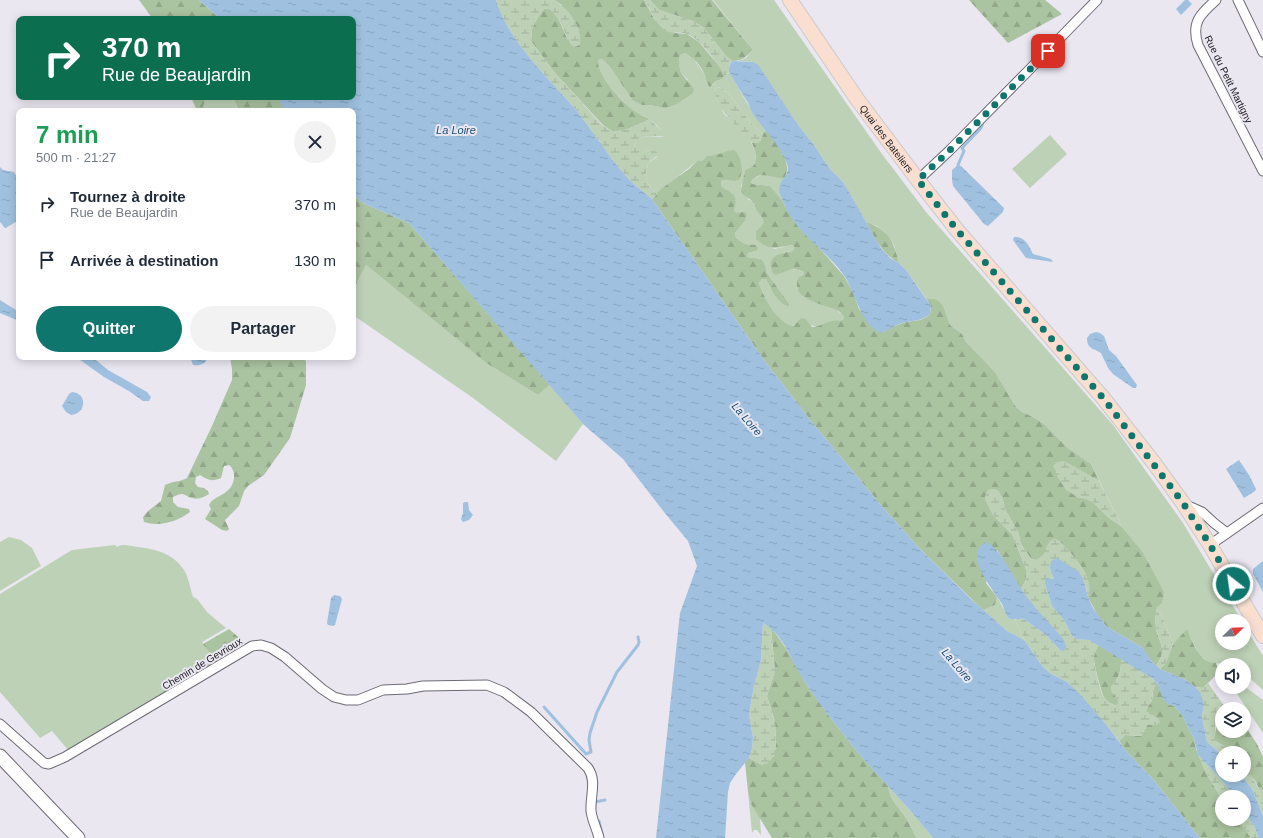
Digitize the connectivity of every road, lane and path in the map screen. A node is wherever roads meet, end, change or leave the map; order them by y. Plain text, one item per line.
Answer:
1 (790, 0) edge
2 (1097, 0) edge
3 (1216, 0) edge
4 (1238, 0) edge
5 (1263, 52) edge
6 (1263, 171) edge
7 (918, 180) junction
8 (1183, 503) junction
9 (1263, 508) edge
10 (1227, 533) junction
11 (1210, 545) junction
12 (1263, 636) edge
13 (0, 724) edge
14 (0, 756) edge
15 (78, 838) edge
16 (599, 838) edge

1 - 7 main road, Quai des Bateliers
2 - 7 street
3 - 6 street, Rue du Petit Martigny
4 - 5 street
7 - 8 main road, Quai des Bateliers
8 - 10 street
8 - 11 main road, Quai des Bateliers
9 - 10 street
10 - 11 street
11 - 12 main road, Quai des Bateliers
13 - 16 street, Chemin de Gevrioux
14 - 15 street

